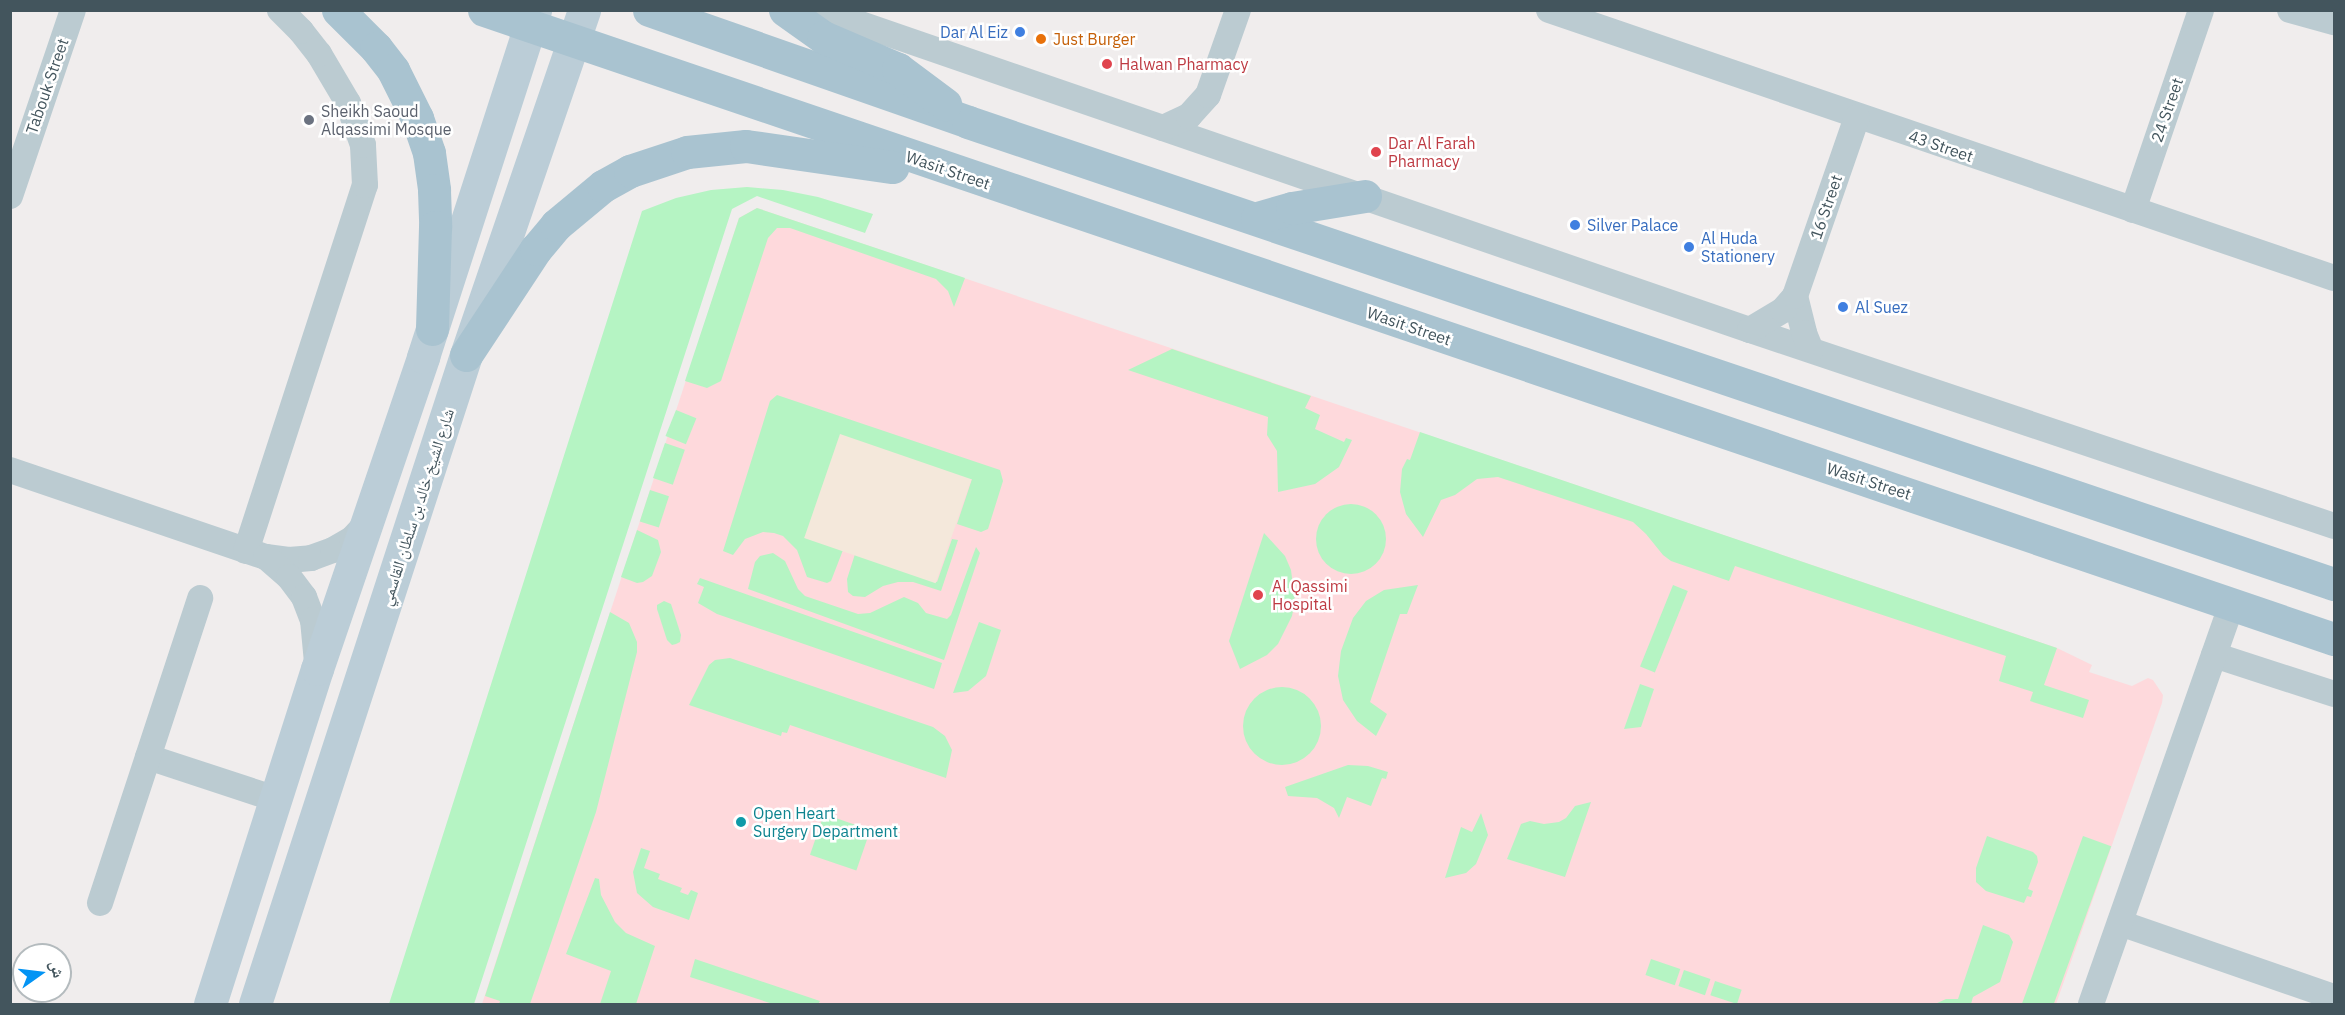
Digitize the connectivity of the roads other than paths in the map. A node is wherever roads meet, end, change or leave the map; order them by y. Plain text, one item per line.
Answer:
1 (73, 10) edge
2 (280, 10) edge
3 (338, 10) edge
4 (484, 10) edge
5 (584, 10) edge
6 (649, 10) edge
7 (785, 10) edge
8 (820, 10) edge
9 (1238, 10) edge
10 (1549, 10) edge
11 (2201, 10) edge
12 (2290, 10) edge
13 (532, 18) edge
14 (1600, 19) edge
15 (2333, 19) edge
16 (574, 42) junction
17 (1208, 95) junction
18 (1857, 117) junction
19 (968, 122) junction
20 (1163, 129) junction
21 (1223, 149) junction
22 (16, 162) edge
23 (929, 164) junction
24 (10, 196) edge
25 (1365, 196) junction
26 (2133, 210) junction
27 (1257, 218) junction
28 (2334, 278) edge
29 (1795, 296) junction
30 (432, 329) junction
31 (1750, 330) junction
32 (1811, 350) junction
33 (466, 355) junction
34 (10, 470) edge
35 (367, 523) junction
36 (2334, 526) edge
37 (256, 554) junction
38 (2334, 584) edge
39 (200, 598) dead end
40 (2232, 604) junction
41 (2334, 639) edge
42 (2214, 655) junction
43 (317, 669) junction
44 (2334, 694) edge
45 (148, 757) junction
46 (276, 799) junction
47 (100, 903) dead end
48 (2120, 923) junction
49 (2334, 997) edge
50 (210, 1005) edge
51 (255, 1005) edge
52 (2091, 1005) edge

1 - 22 street, Tabouk Street
2 - 37 street
3 - 30 main road
4 - 13 main road, Wasit Street
5 - 16 main road, شارع الشيخ خالد بن سلطان القاسمي
6 - 19 main road
7 - 19 main road
8 - 20 street
9 - 17 street
10 - 14 street, 43 Street
11 - 26 street, 24 Street
12 - 15 street
13 - 16 main road, Wasit Street
13 - 30 main road
14 - 18 street, 43 Street
16 - 23 main road, Wasit Street
16 - 33 main road, شارع الشيخ خالد بن سلطان القاسمي
17 - 20 street
17 - 21 street
18 - 26 street, 43 Street
18 - 29 street, 16 Street
19 - 27 main road
20 - 21 street
21 - 25 street
22 - 24 street, Tabouk Street
23 - 33 main road
23 - 40 main road, Wasit Street
25 - 27 main road
25 - 31 street
26 - 28 street, 43 Street
27 - 38 main road
29 - 31 street, 16 Street
29 - 32 street
30 - 35 main road
31 - 32 street
32 - 36 street
33 - 51 main road, شارع الشيخ خالد بن سلطان القاسمي
34 - 37 street
35 - 37 street
35 - 43 main road
37 - 43 street
39 - 45 street
40 - 41 main road, Wasit Street
40 - 42 street
42 - 44 street
42 - 48 street
43 - 46 main road
45 - 46 street
45 - 47 street
46 - 50 main road
48 - 49 street
48 - 52 street

